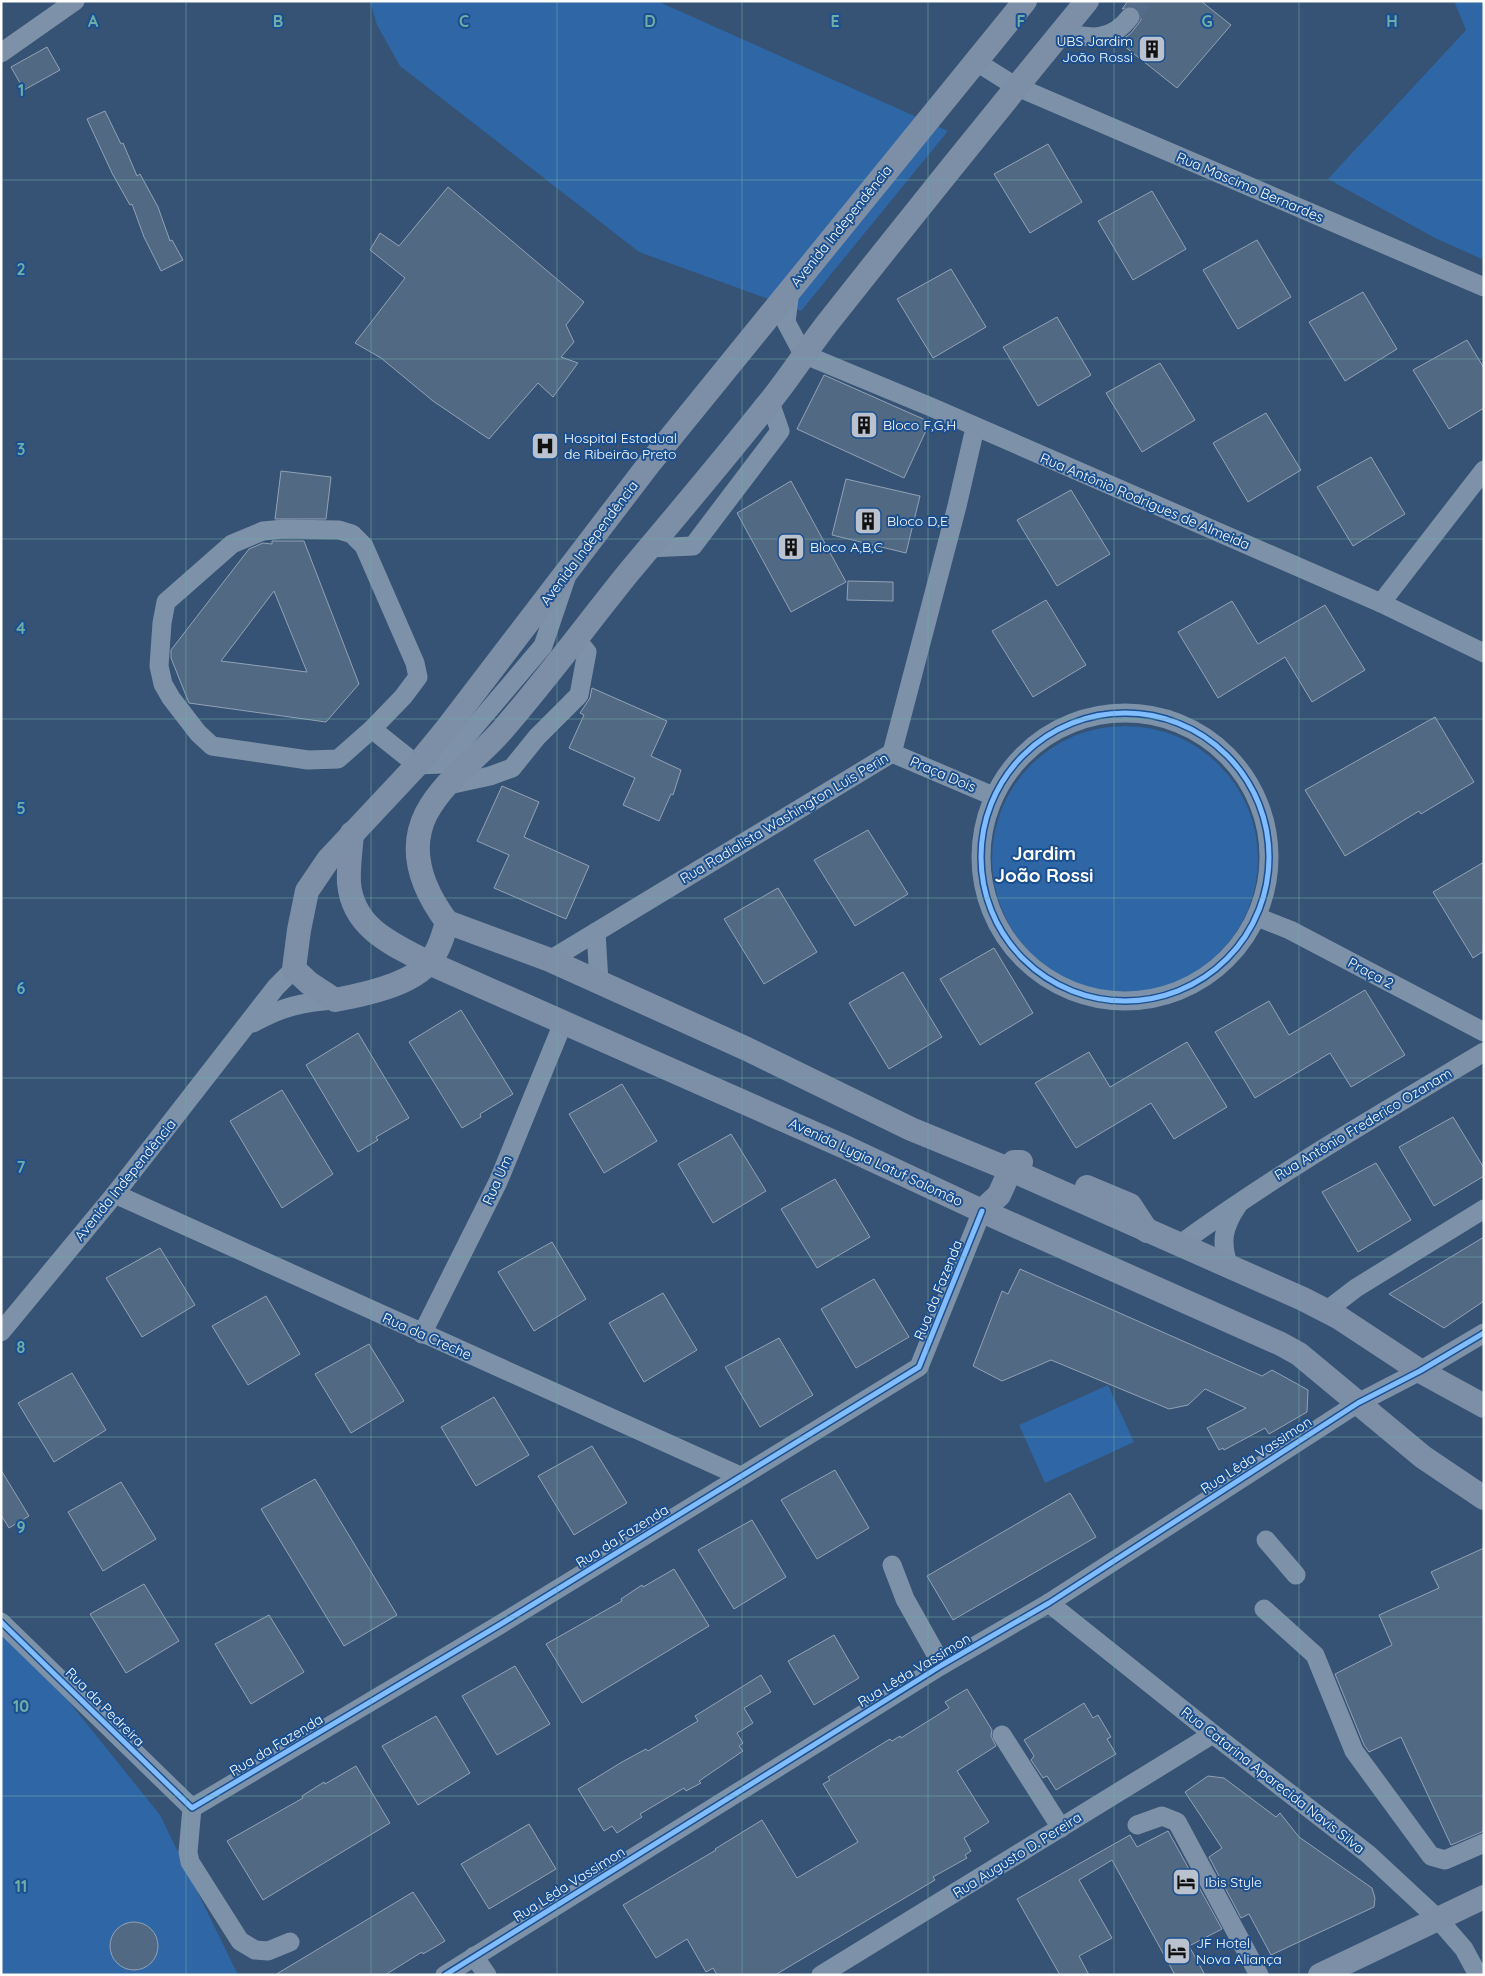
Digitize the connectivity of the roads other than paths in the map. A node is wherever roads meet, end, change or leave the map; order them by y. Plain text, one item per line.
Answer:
1 (75, 1) edge
2 (1025, 1) edge
3 (1087, 1) edge
4 (1130, 17) tunnel mouth
5 (1062, 32) junction
6 (1, 53) edge
7 (974, 61) junction
8 (1015, 86) junction
9 (1484, 287) edge
10 (790, 290) junction
11 (803, 354) junction
12 (770, 402) junction
13 (975, 428) junction
14 (1484, 470) edge
15 (649, 548) junction
16 (1381, 603) junction
17 (575, 638) junction
18 (1484, 653) edge
19 (372, 729) junction
20 (892, 753) junction
21 (417, 765) junction
22 (444, 786) junction
23 (993, 796) junction
24 (352, 833) junction
25 (1257, 917) junction
26 (447, 922) junction
27 (596, 932) junction
28 (550, 960) junction
29 (429, 963) junction
30 (294, 969) junction
31 (599, 982) junction
32 (335, 1000) junction
33 (564, 1023) junction
34 (247, 1026) junction
35 (1484, 1032) edge
36 (1484, 1052) edge
37 (1010, 1170) junction
38 (115, 1194) junction
39 (1243, 1198) junction
40 (1484, 1210) edge
41 (982, 1211) junction
42 (1179, 1245) junction
43 (1229, 1267) junction
44 (1326, 1311) junction
45 (1, 1332) edge
46 (1484, 1333) edge
47 (422, 1334) junction
48 (1420, 1371) junction
49 (1358, 1403) junction
50 (1484, 1406) edge
51 (740, 1476) junction
52 (1483, 1497) edge
53 (1266, 1540) dead end
54 (892, 1565) dead end
55 (1296, 1574) dead end
56 (1049, 1603) junction
57 (1264, 1609) dead end
58 (1, 1622) edge
59 (942, 1665) junction
60 (1213, 1734) junction
61 (1002, 1735) dead end
62 (192, 1808) junction
63 (1138, 1825) dead end
64 (1061, 1828) junction
65 (1484, 1843) edge
66 (1484, 1897) edge
67 (1438, 1919) junction
68 (290, 1942) dead end
69 (474, 1956) junction
70 (445, 1975) edge
71 (488, 1975) edge
72 (821, 1975) edge
73 (1259, 1975) edge
74 (1320, 1975) edge
75 (1478, 1975) edge

1 - 6 street
2 - 7 main road, Avenida Independência
3 - 5 main road
4 - 5 street
5 - 8 main road
7 - 8 street, Rua Mascimo Bernardes
7 - 10 main road, Avenida Independência
8 - 9 street, Rua Mascimo Bernardes
8 - 11 main road
10 - 11 street
10 - 21 main road, Avenida Independência
11 - 12 main road
11 - 13 street, Rua Antônio Rodrigues de Almeida
12 - 15 main road
12 - 15 street
13 - 16 street, Rua Antônio Rodrigues de Almeida
13 - 20 street, Rua Radialista Washington Luis Perin
14 - 16 street
15 - 17 main road
16 - 18 street, Rua Antônio Rodrigues de Almeida
17 - 22 main road
17 - 22 street
19 - 19 street
19 - 21 street
20 - 23 street, Praça Dois
20 - 27 street, Rua Radialista Washington Luis Perin
21 - 24 main road, Avenida Independência
22 - 26 main road
23 - 25 street
23 - 25 street
24 - 29 main road
24 - 30 main road, Avenida Independência
25 - 35 street, Praça 2
26 - 28 main road
26 - 29 main road
27 - 28 street, Rua Radialista Washington Luis Perin
27 - 31 street
28 - 31 main road
29 - 32 main road
29 - 33 main road, Avenida Lygia Latuf Salomão
30 - 32 main road
30 - 34 street, Avenida Independência
31 - 37 main road
32 - 34 street, Avenida Independência
33 - 41 main road, Avenida Lygia Latuf Salomão
33 - 47 street, Rua Um
34 - 38 street, Avenida Independência
36 - 39 street, Rua Antônio Frederico Ozanam
37 - 41 main road
37 - 42 main road
38 - 45 street, Avenida Independência
38 - 47 street, Rua da Creche
39 - 42 street, Rua Antônio Frederico Ozanam
39 - 43 street, Rua Antônio Frederico Ozanam
40 - 44 street
41 - 49 main road, Avenida Lygia Latuf Salomão
41 - 51 street, Rua da Fazenda
42 - 43 main road
43 - 44 main road
44 - 48 main road
46 - 48 street, Rua Lêda Vassimon
47 - 51 street, Rua da Creche
48 - 49 street, Rua Lêda Vassimon
48 - 50 main road
49 - 52 main road, Avenida Lygia Latuf Salomão
49 - 56 street, Rua Lêda Vassimon
51 - 62 street, Rua da Fazenda
53 - 55 street
54 - 59 street
56 - 59 street, Rua Lêda Vassimon
56 - 60 street, Rua Catarina Aparecida Navis Silva
57 - 65 street
58 - 62 street, Rua da Pedreira
59 - 69 street, Rua Lêda Vassimon
60 - 64 street, Rua Augusto D. Pereira
60 - 67 street, Rua Catarina Aparecida Navis Silva
61 - 64 street
62 - 68 street
63 - 73 street
64 - 72 street, Rua Augusto D. Pereira
66 - 67 main road
67 - 74 main road
67 - 75 street, Rua Catarina Aparecida Navis Silva
69 - 70 street, Rua Lêda Vassimon
69 - 71 street

